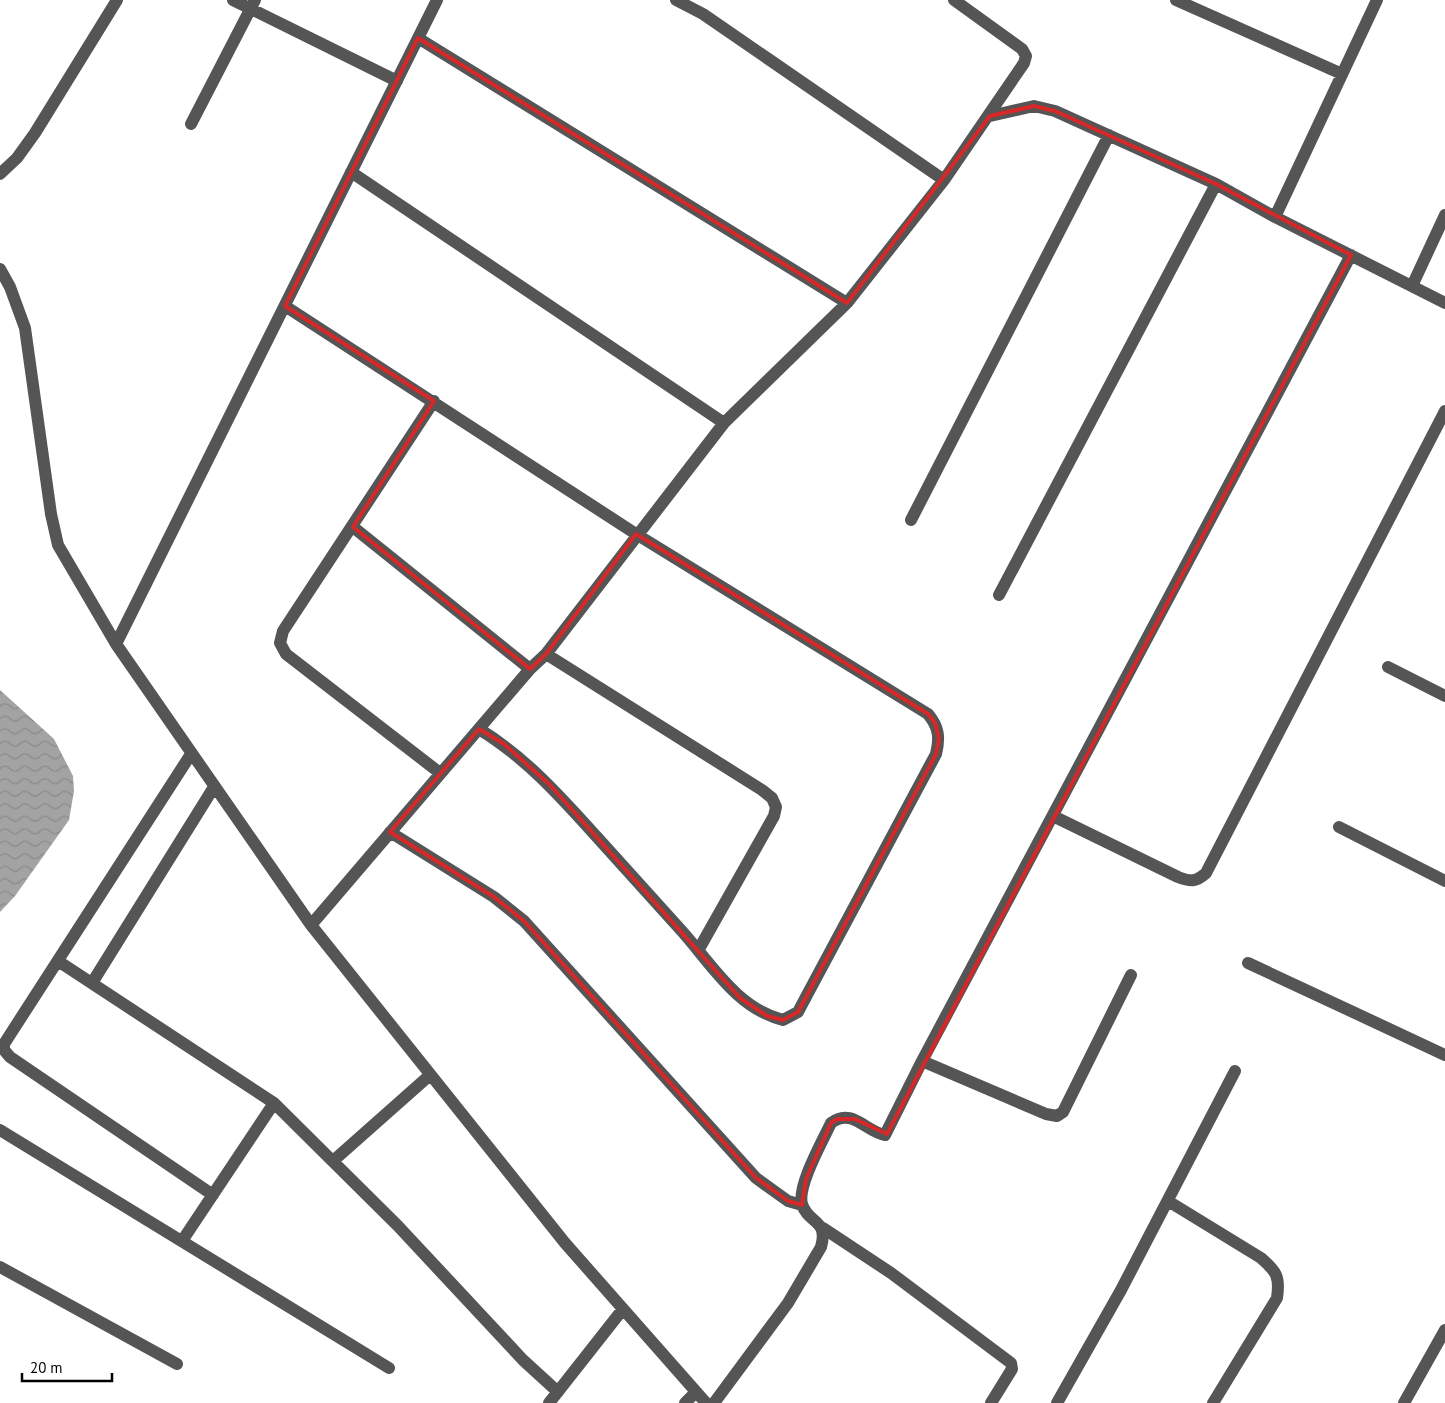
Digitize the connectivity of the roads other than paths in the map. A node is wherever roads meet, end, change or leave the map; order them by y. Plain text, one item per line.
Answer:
1 (117, 0) edge
2 (233, 0) edge
3 (437, 0) edge
4 (676, 0) edge
5 (954, 0) edge
6 (1176, 0) edge
7 (1377, 0) edge
8 (253, 4) edge
9 (418, 38) junction
10 (1342, 74) junction
11 (397, 81) junction
12 (990, 116) junction
13 (191, 124) dead end
14 (1110, 135) junction
15 (351, 172) junction
16 (0, 174) edge
17 (944, 180) junction
18 (1216, 184) junction
19 (1445, 215) edge
20 (1275, 217) junction
21 (1351, 255) junction
22 (0, 269) edge
23 (1412, 286) junction
24 (5, 289) edge
25 (847, 302) junction
26 (1445, 303) edge
27 (285, 306) junction
28 (434, 401) junction
29 (1445, 411) edge
30 (724, 423) junction
31 (911, 520) dead end
32 (353, 527) junction
33 (636, 534) junction
34 (999, 595) dead end
35 (116, 644) junction
36 (546, 654) junction
37 (1388, 667) dead end
38 (530, 669) junction
39 (1445, 696) edge
40 (479, 728) junction
41 (191, 754) junction
42 (440, 773) junction
43 (214, 787) junction
44 (1053, 816) junction
45 (1339, 828) dead end
46 (390, 832) junction
47 (1445, 881) edge
48 (311, 925) junction
49 (698, 949) junction
50 (58, 961) junction
51 (1248, 963) dead end
52 (1131, 975) dead end
53 (92, 984) junction
54 (1445, 1055) edge
55 (922, 1061) junction
56 (1235, 1071) dead end
57 (430, 1075) junction
58 (274, 1102) junction
59 (0, 1130) edge
60 (333, 1161) junction
61 (214, 1194) junction
62 (1168, 1202) junction
63 (802, 1205) junction
64 (823, 1228) junction
65 (182, 1241) junction
66 (0, 1267) edge
67 (623, 1309) junction
68 (1445, 1330) edge
69 (177, 1364) dead end
70 (389, 1368) dead end
71 (558, 1392) junction
72 (696, 1392) junction
73 (549, 1403) edge
74 (685, 1403) edge
75 (706, 1403) edge
76 (714, 1403) edge
77 (992, 1403) edge
78 (1057, 1403) edge
79 (1213, 1403) edge
80 (1404, 1403) edge

1 - 16 street
2 - 8 street
3 - 9 street
4 - 17 street
5 - 12 street
6 - 10 street
7 - 10 street
8 - 11 street
8 - 13 street
9 - 11 street
9 - 25 street
10 - 20 street
11 - 15 street
12 - 14 street
12 - 17 street
14 - 18 street
14 - 31 street
15 - 27 street
15 - 30 street
17 - 25 street
18 - 20 street
18 - 34 street
19 - 23 street
20 - 21 street
21 - 23 street
21 - 44 street
22 - 24 street
23 - 26 street
24 - 35 street
25 - 30 street
27 - 28 street
27 - 35 street
28 - 32 street
28 - 33 street
29 - 44 street
30 - 33 street
32 - 38 street
32 - 42 street
33 - 36 street
33 - 49 street
35 - 41 street
36 - 38 street
36 - 49 street
37 - 39 street
38 - 40 street
40 - 42 street
40 - 49 street
41 - 43 street
41 - 50 street
42 - 46 street
43 - 48 street
43 - 53 street
44 - 55 street
45 - 47 street
46 - 48 street
46 - 63 street
48 - 57 street
50 - 53 street
50 - 61 street
51 - 54 street
52 - 55 street
53 - 58 street
55 - 63 street
56 - 62 street
57 - 60 street
57 - 67 street
58 - 60 street
58 - 61 street
59 - 65 street
60 - 71 street
61 - 65 street
62 - 78 street
62 - 79 street
63 - 64 street
64 - 76 street
64 - 77 street
65 - 70 street
66 - 69 street
67 - 71 street
67 - 72 street
68 - 80 street
71 - 73 street
72 - 74 street
72 - 75 street

